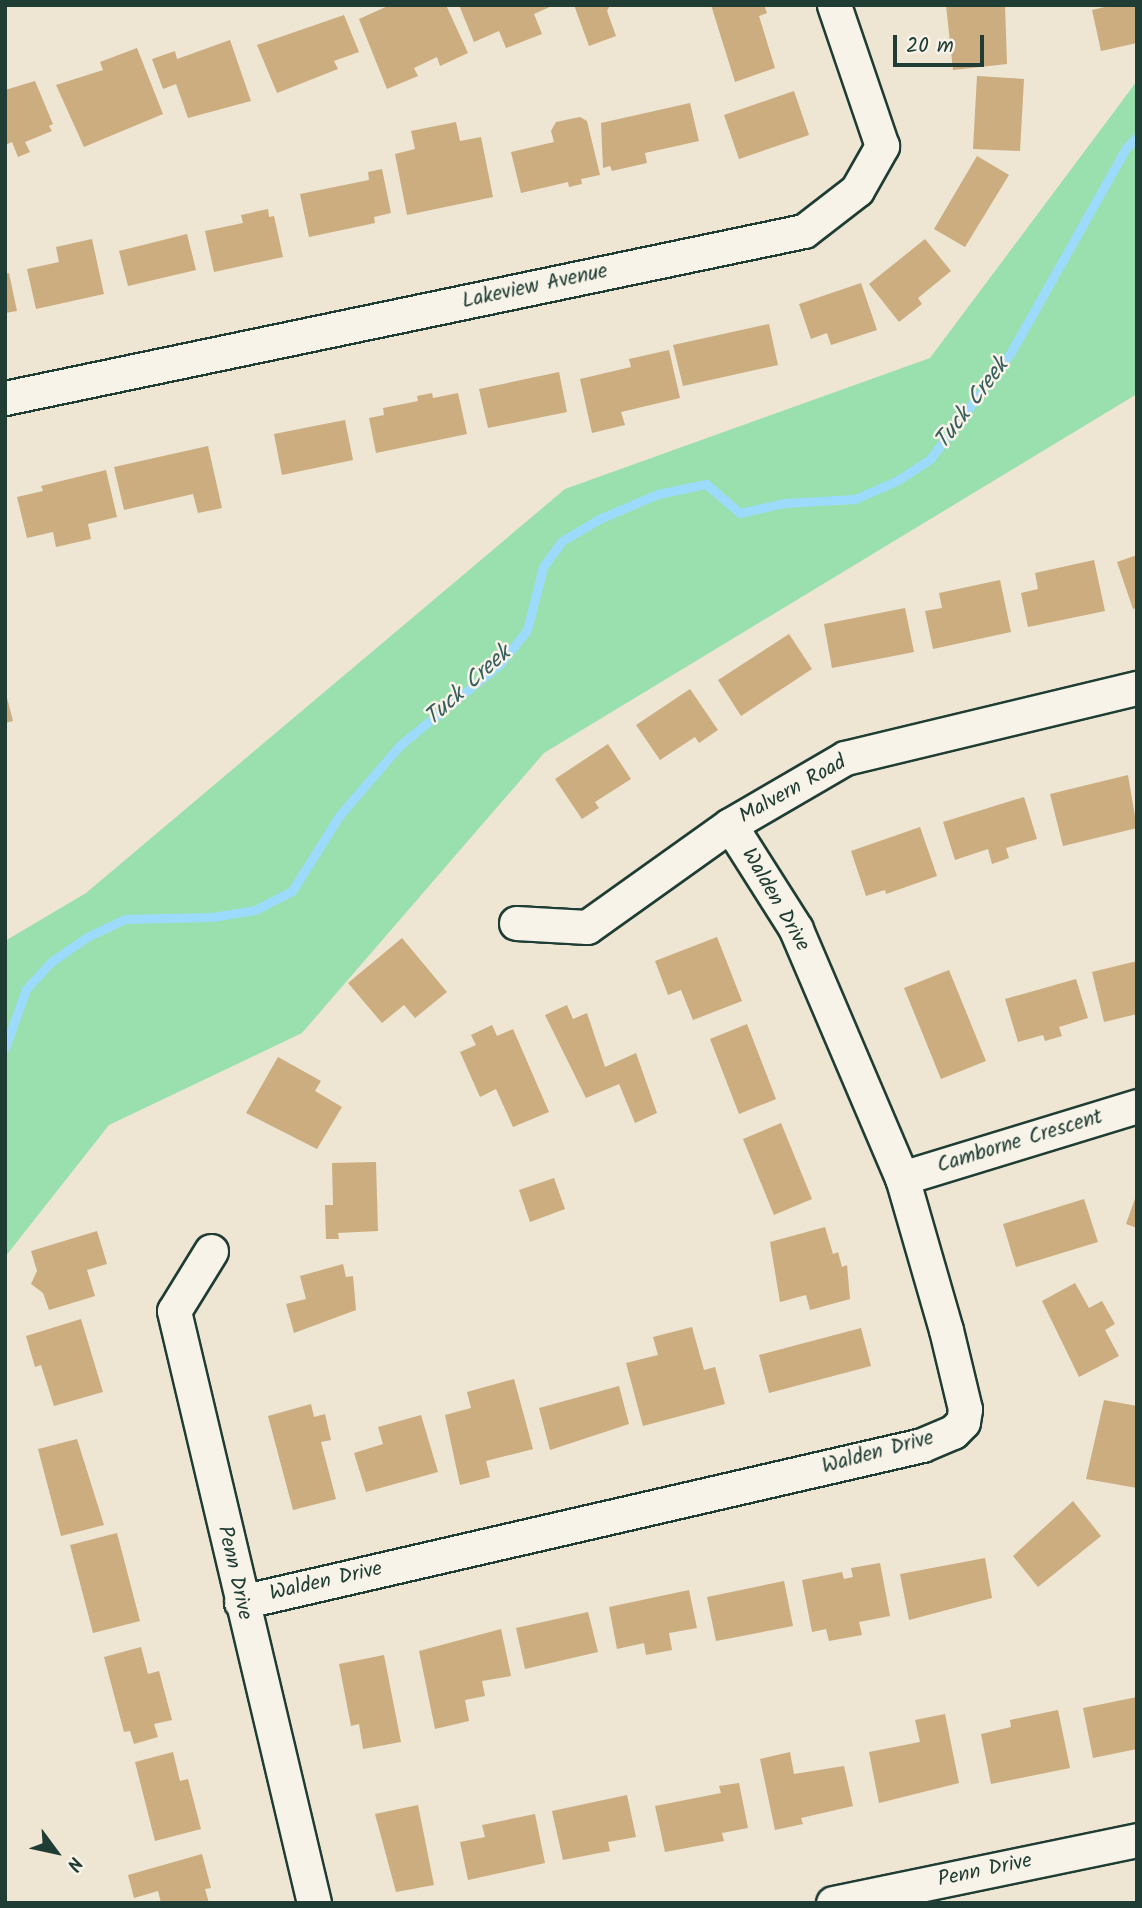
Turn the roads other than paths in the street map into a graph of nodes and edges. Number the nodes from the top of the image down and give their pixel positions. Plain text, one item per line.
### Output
1 (834, 5) edge
2 (5, 398) edge
3 (1137, 688) edge
4 (730, 825) junction
5 (516, 923) dead end
6 (1137, 1106) edge
7 (902, 1178) junction
8 (211, 1251) dead end
9 (241, 1602) junction
10 (1137, 1840) edge
11 (314, 1903) edge
12 (833, 1903) edge

1 - 2 street, Lakeview Avenue
3 - 4 street, Malvern Road
4 - 5 street, Malvern Road
4 - 7 street, Walden Drive
6 - 7 street, Camborne Crescent
7 - 9 street, Walden Drive
8 - 9 street, Penn Drive
9 - 11 street, Penn Drive
10 - 12 street, Penn Drive

